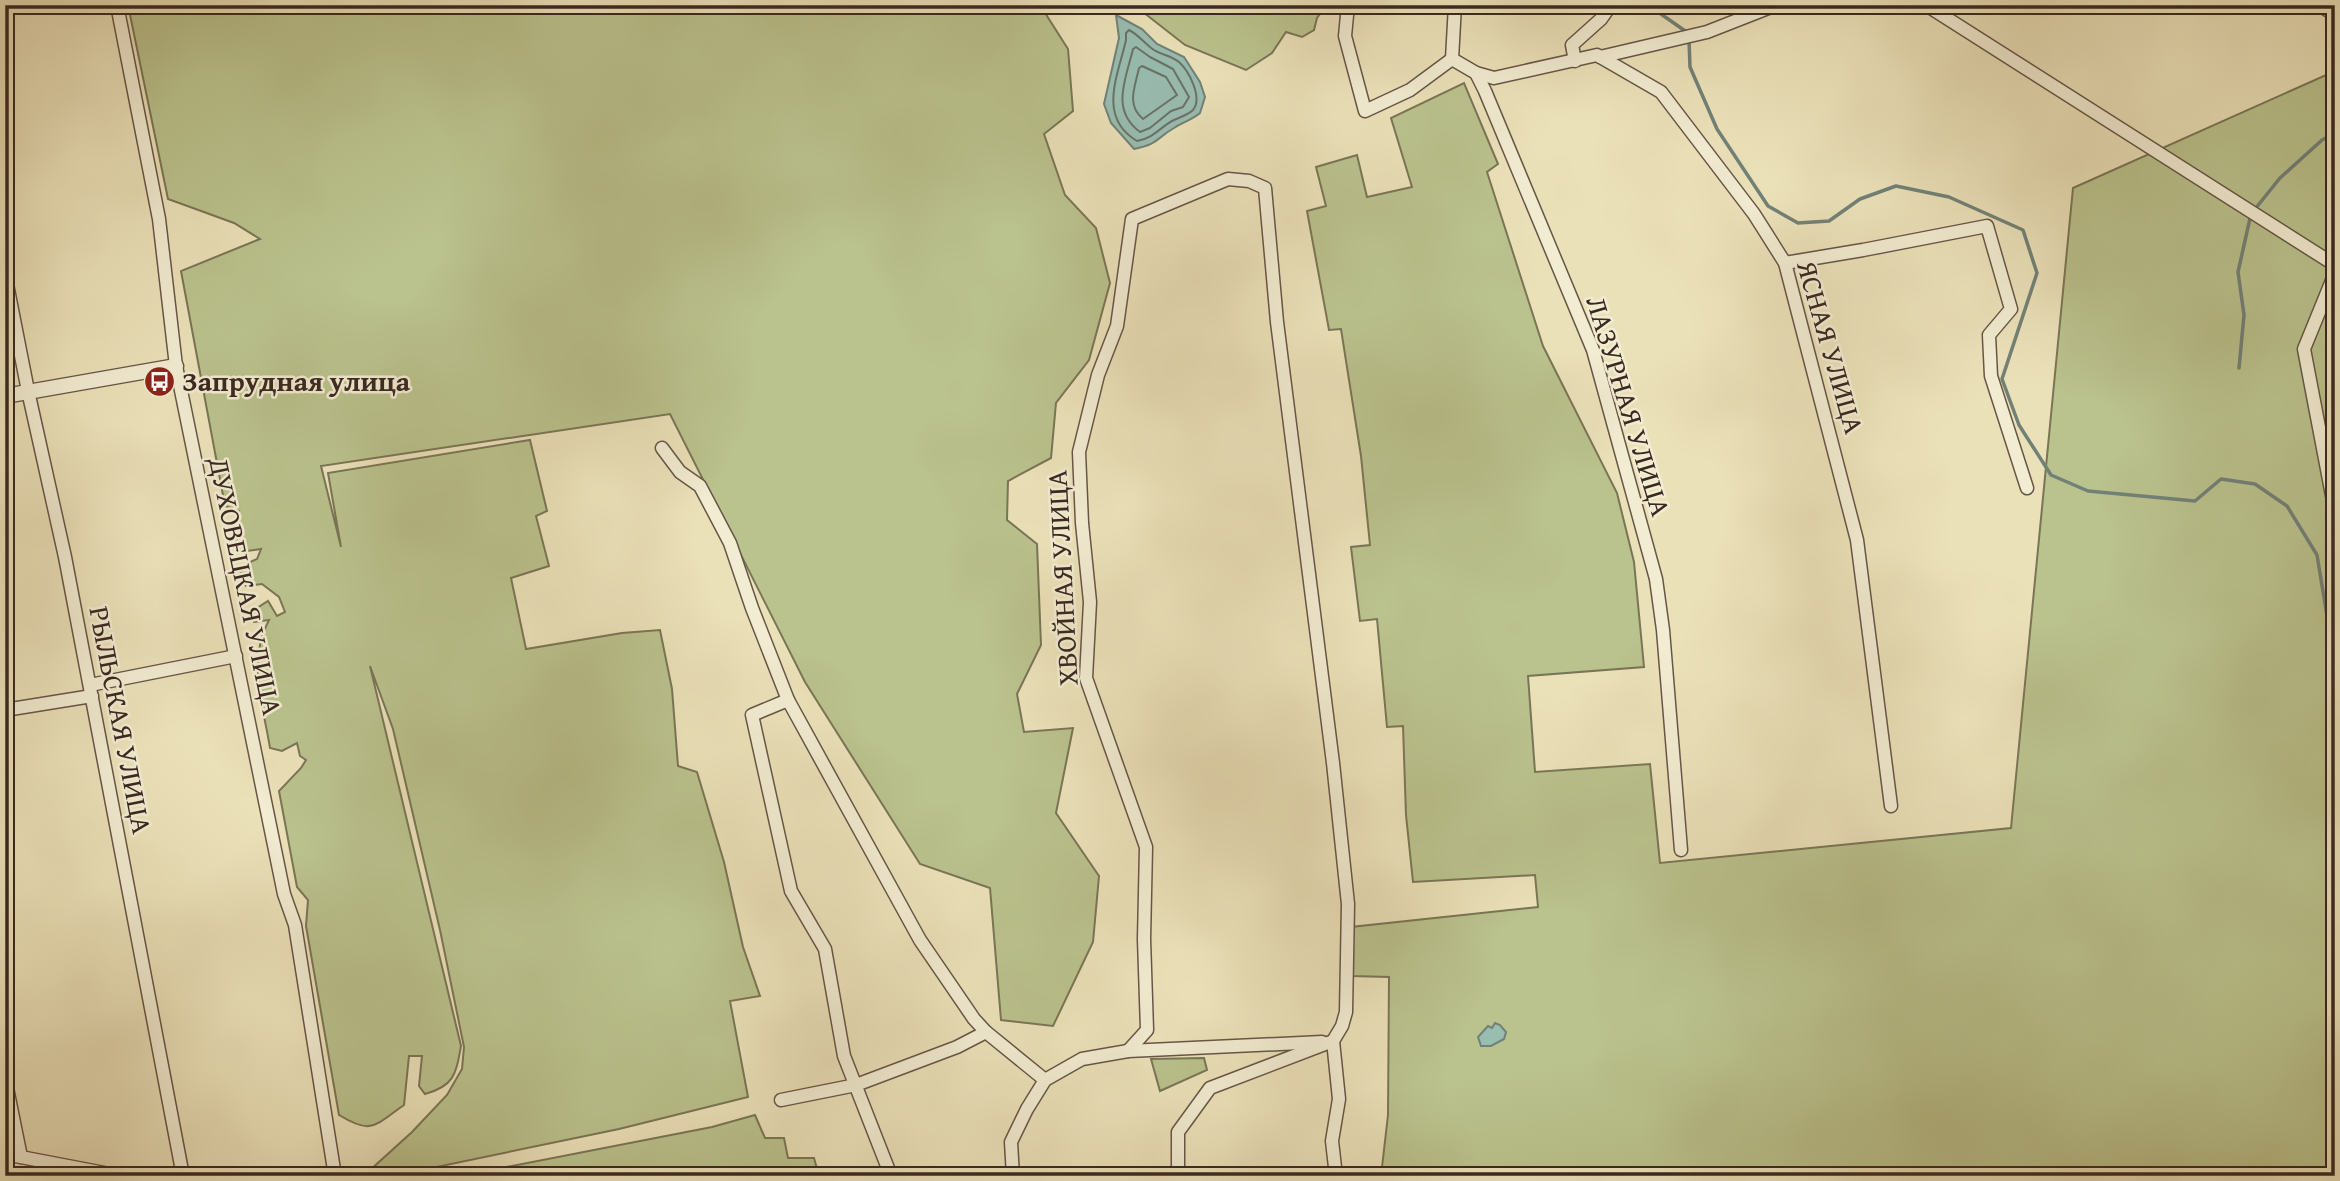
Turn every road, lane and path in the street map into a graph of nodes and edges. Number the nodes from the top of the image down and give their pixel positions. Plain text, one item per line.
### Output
1 (117, 5) edge
2 (1348, 5) edge
3 (1455, 5) edge
4 (1611, 5) edge
5 (1776, 5) edge
6 (1926, 5) edge
7 (2319, 5) edge
8 (2335, 15) edge
9 (1600, 57) junction
10 (1452, 59) junction
11 (1575, 61) junction
12 (1476, 74) junction
13 (1785, 263) junction
14 (2335, 265) edge
15 (2335, 273) edge
16 (5, 274) edge
17 (176, 366) junction
18 (28, 391) junction
19 (5, 396) edge
20 (662, 448) dead end
21 (2027, 488) dead end
22 (2335, 511) edge
23 (236, 656) junction
24 (91, 691) junction
25 (788, 700) junction
26 (5, 710) edge
27 (1891, 806) dead end
28 (1681, 850) dead end
29 (986, 1032) junction
30 (1333, 1041) junction
31 (1128, 1051) junction
32 (5, 1078) edge
33 (1045, 1080) junction
34 (856, 1085) junction
35 (781, 1100) dead end
36 (5, 1154) edge
37 (21, 1157) junction
38 (120, 1176) edge
39 (183, 1176) edge
40 (335, 1176) edge
41 (891, 1176) edge
42 (1013, 1176) edge
43 (1173, 1176) edge
44 (1336, 1176) edge

1 - 17 street, ДУХОВЕЦКАЯ УЛИЦА
2 - 10 street
3 - 10 street
4 - 11 street
5 - 9 street
6 - 14 street
7 - 8 street
9 - 11 street
9 - 13 street, ЯСНАЯ УЛИЦА
10 - 12 street
11 - 12 street
12 - 28 street, ЛАЗУРНАЯ УЛИЦА
13 - 21 street
13 - 27 street, ЯСНАЯ УЛИЦА
15 - 22 street
16 - 18 street, РЫЛЬСКАЯ УЛИЦА
17 - 18 street
17 - 23 street, ДУХОВЕЦКАЯ УЛИЦА
18 - 19 street
18 - 24 street, РЫЛЬСКАЯ УЛИЦА
20 - 25 street
23 - 24 street
23 - 40 street, ДУХОВЕЦКАЯ УЛИЦА
24 - 26 street
24 - 39 street, РЫЛЬСКАЯ УЛИЦА
25 - 29 street
25 - 34 street
29 - 33 street
29 - 34 street
30 - 31 street
30 - 31 street, ХВОЙНАЯ УЛИЦА
30 - 43 street
30 - 44 street
31 - 33 street
32 - 37 street
33 - 42 street
34 - 35 street
34 - 41 street
36 - 37 street
37 - 38 street

